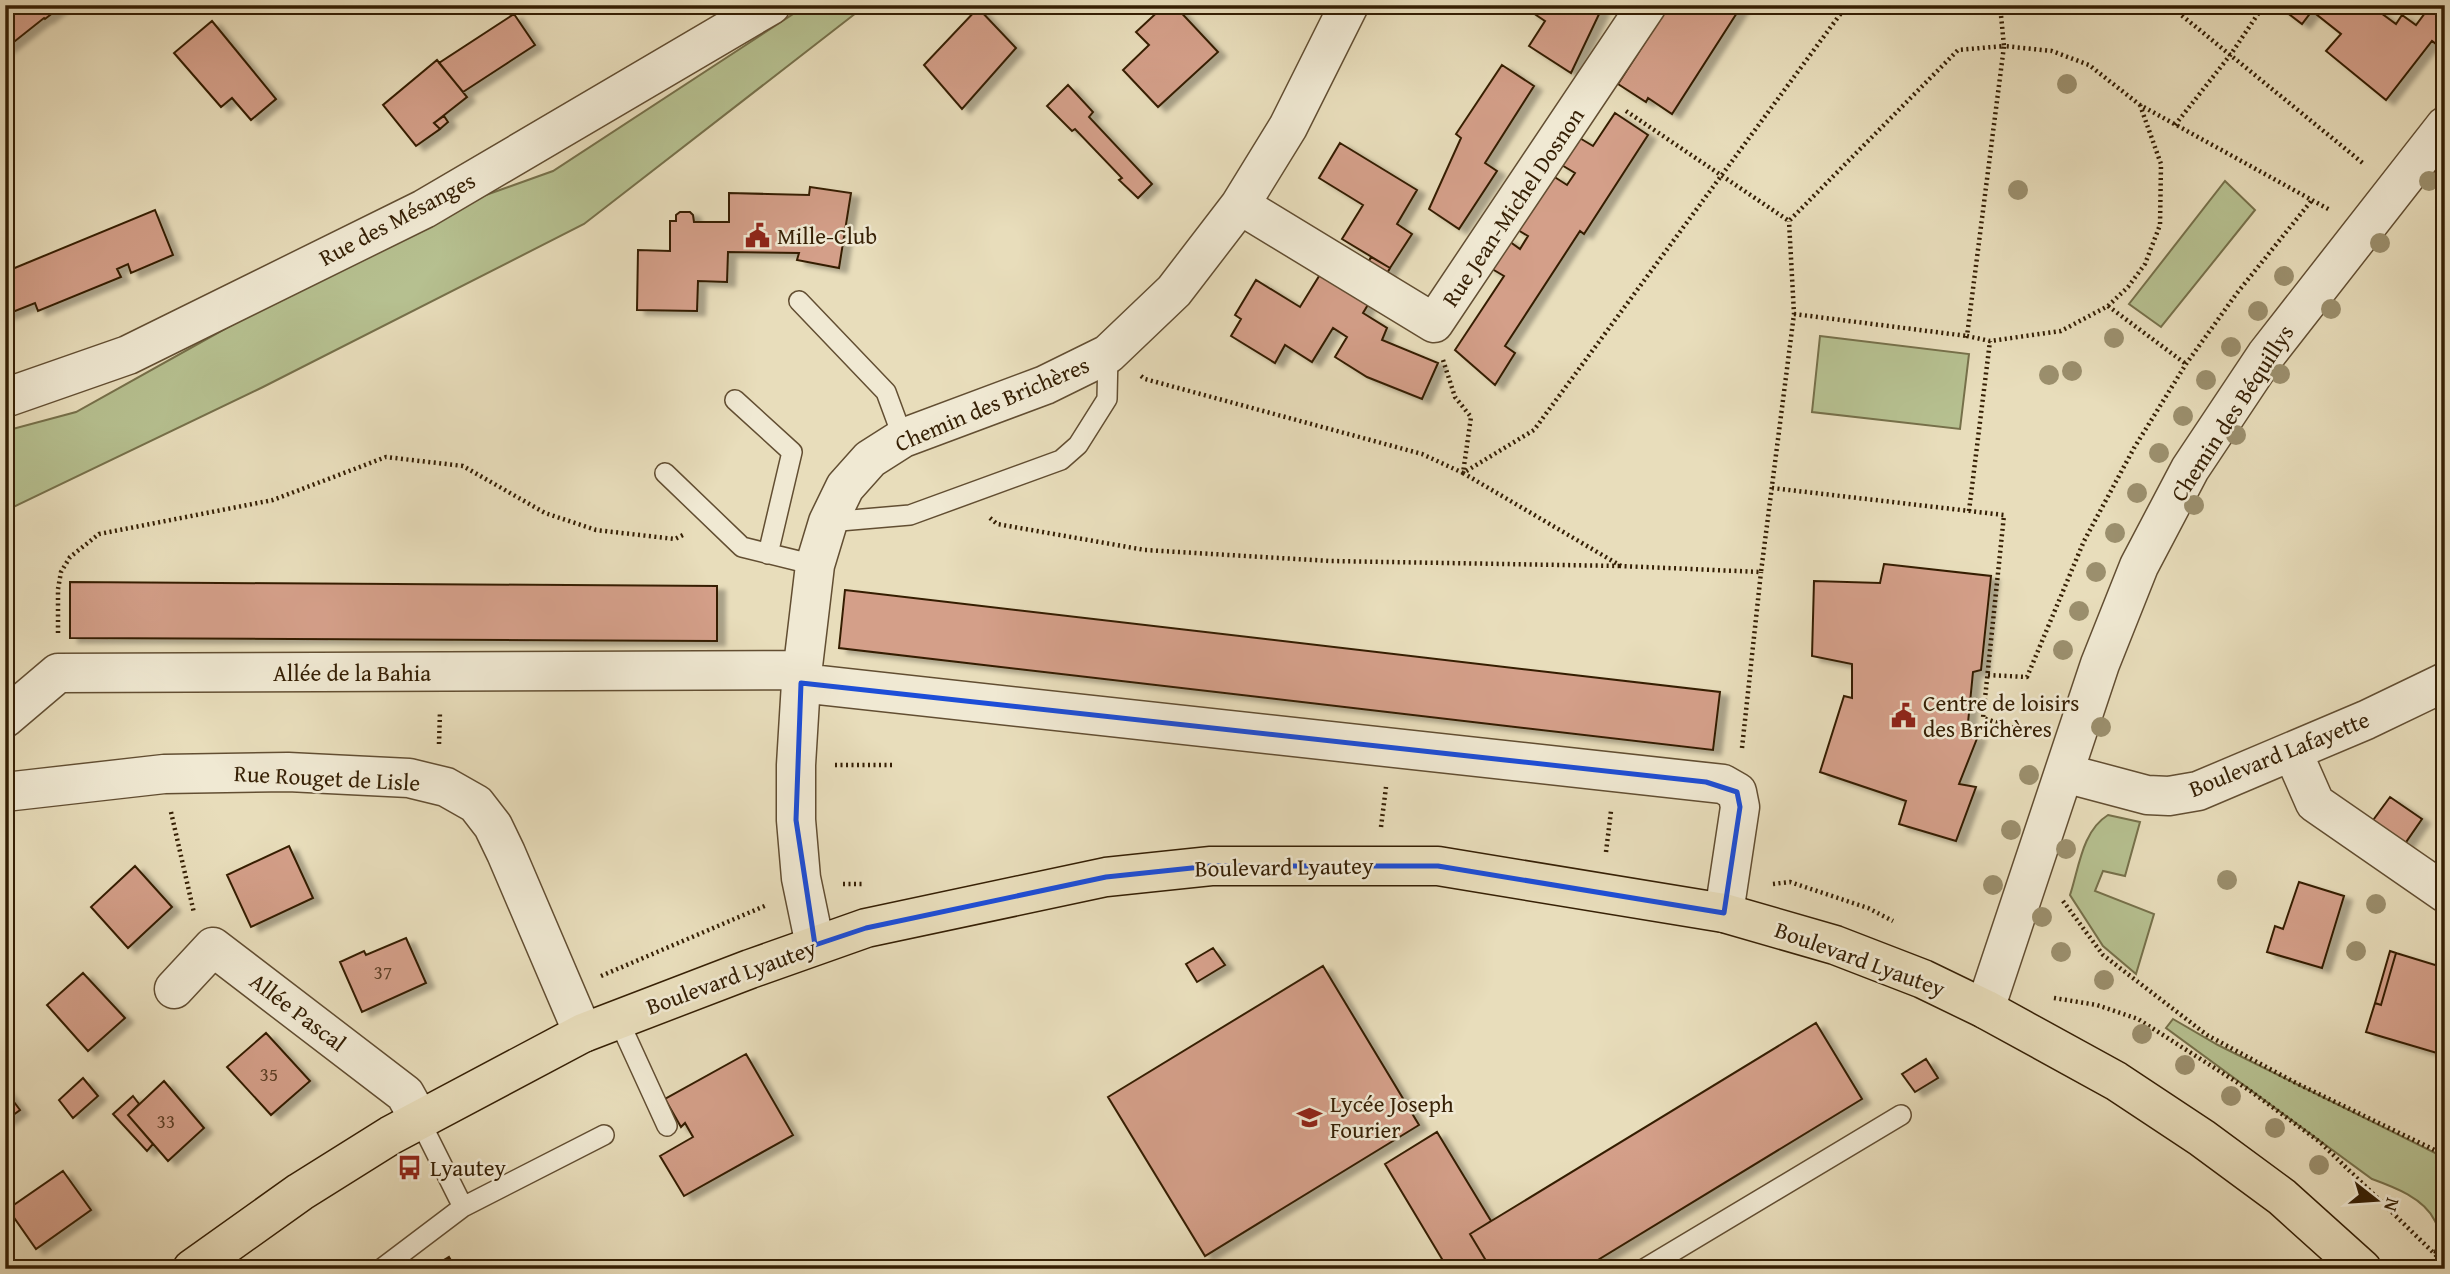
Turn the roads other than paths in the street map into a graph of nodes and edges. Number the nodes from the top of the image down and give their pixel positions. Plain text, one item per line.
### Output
1 (771, 5) edge
2 (1349, 5) edge
3 (1647, 5) edge
4 (2445, 126) edge
5 (1240, 205) junction
6 (799, 302) dead end
7 (1108, 354) junction
8 (5, 398) edge
9 (735, 400) dead end
10 (903, 438) junction
11 (664, 473) dead end
12 (828, 522) junction
13 (768, 554) junction
14 (815, 565) junction
15 (802, 677) junction
16 (2445, 682) edge
17 (5, 719) edge
18 (2293, 753) junction
19 (2064, 773) junction
20 (5, 792) edge
21 (2445, 893) edge
22 (1724, 913) junction
23 (816, 945) junction
24 (174, 989) dead end
25 (1991, 994) junction
26 (618, 1019) junction
27 (583, 1033) junction
28 (1901, 1115) dead end
29 (419, 1119) junction
30 (667, 1126) dead end
31 (604, 1135) dead end
32 (463, 1207) junction
33 (192, 1269) edge
34 (380, 1269) edge
35 (1644, 1269) edge
36 (2362, 1269) edge

1 - 8 street, Rue des Mésanges
2 - 5 street, Chemin des Brichères
3 - 5 street, Rue Jean-Michel Dosnon
4 - 19 street, Chemin des Béquillys
5 - 7 street, Chemin des Brichères
6 - 10 lane
7 - 10 street, Chemin des Brichères
7 - 12 lane
9 - 13 lane
10 - 12 street, Chemin des Brichères
11 - 13 lane
12 - 14 street, Chemin des Brichères
13 - 14 lane
14 - 15 street, Chemin des Brichères
15 - 17 street, Allée de la Bahia
15 - 22 street, Allée de la Bahia
15 - 23 street, Chemin des Brichères
16 - 18 street, Boulevard Lafayette
18 - 19 street, Boulevard Lafayette
18 - 21 street
19 - 25 street
20 - 27 street, Rue Rouget de Lisle
22 - 23 main road, Boulevard Lyautey
22 - 25 main road, Boulevard Lyautey
23 - 26 main road, Boulevard Lyautey
24 - 29 street, Allée Pascal
25 - 36 main road, Boulevard Lyautey
26 - 27 main road, Boulevard Lyautey
26 - 30 lane
27 - 29 main road, Boulevard Lyautey
28 - 35 lane
29 - 32 lane
29 - 33 main road, Boulevard Lyautey
31 - 32 lane
32 - 34 lane

